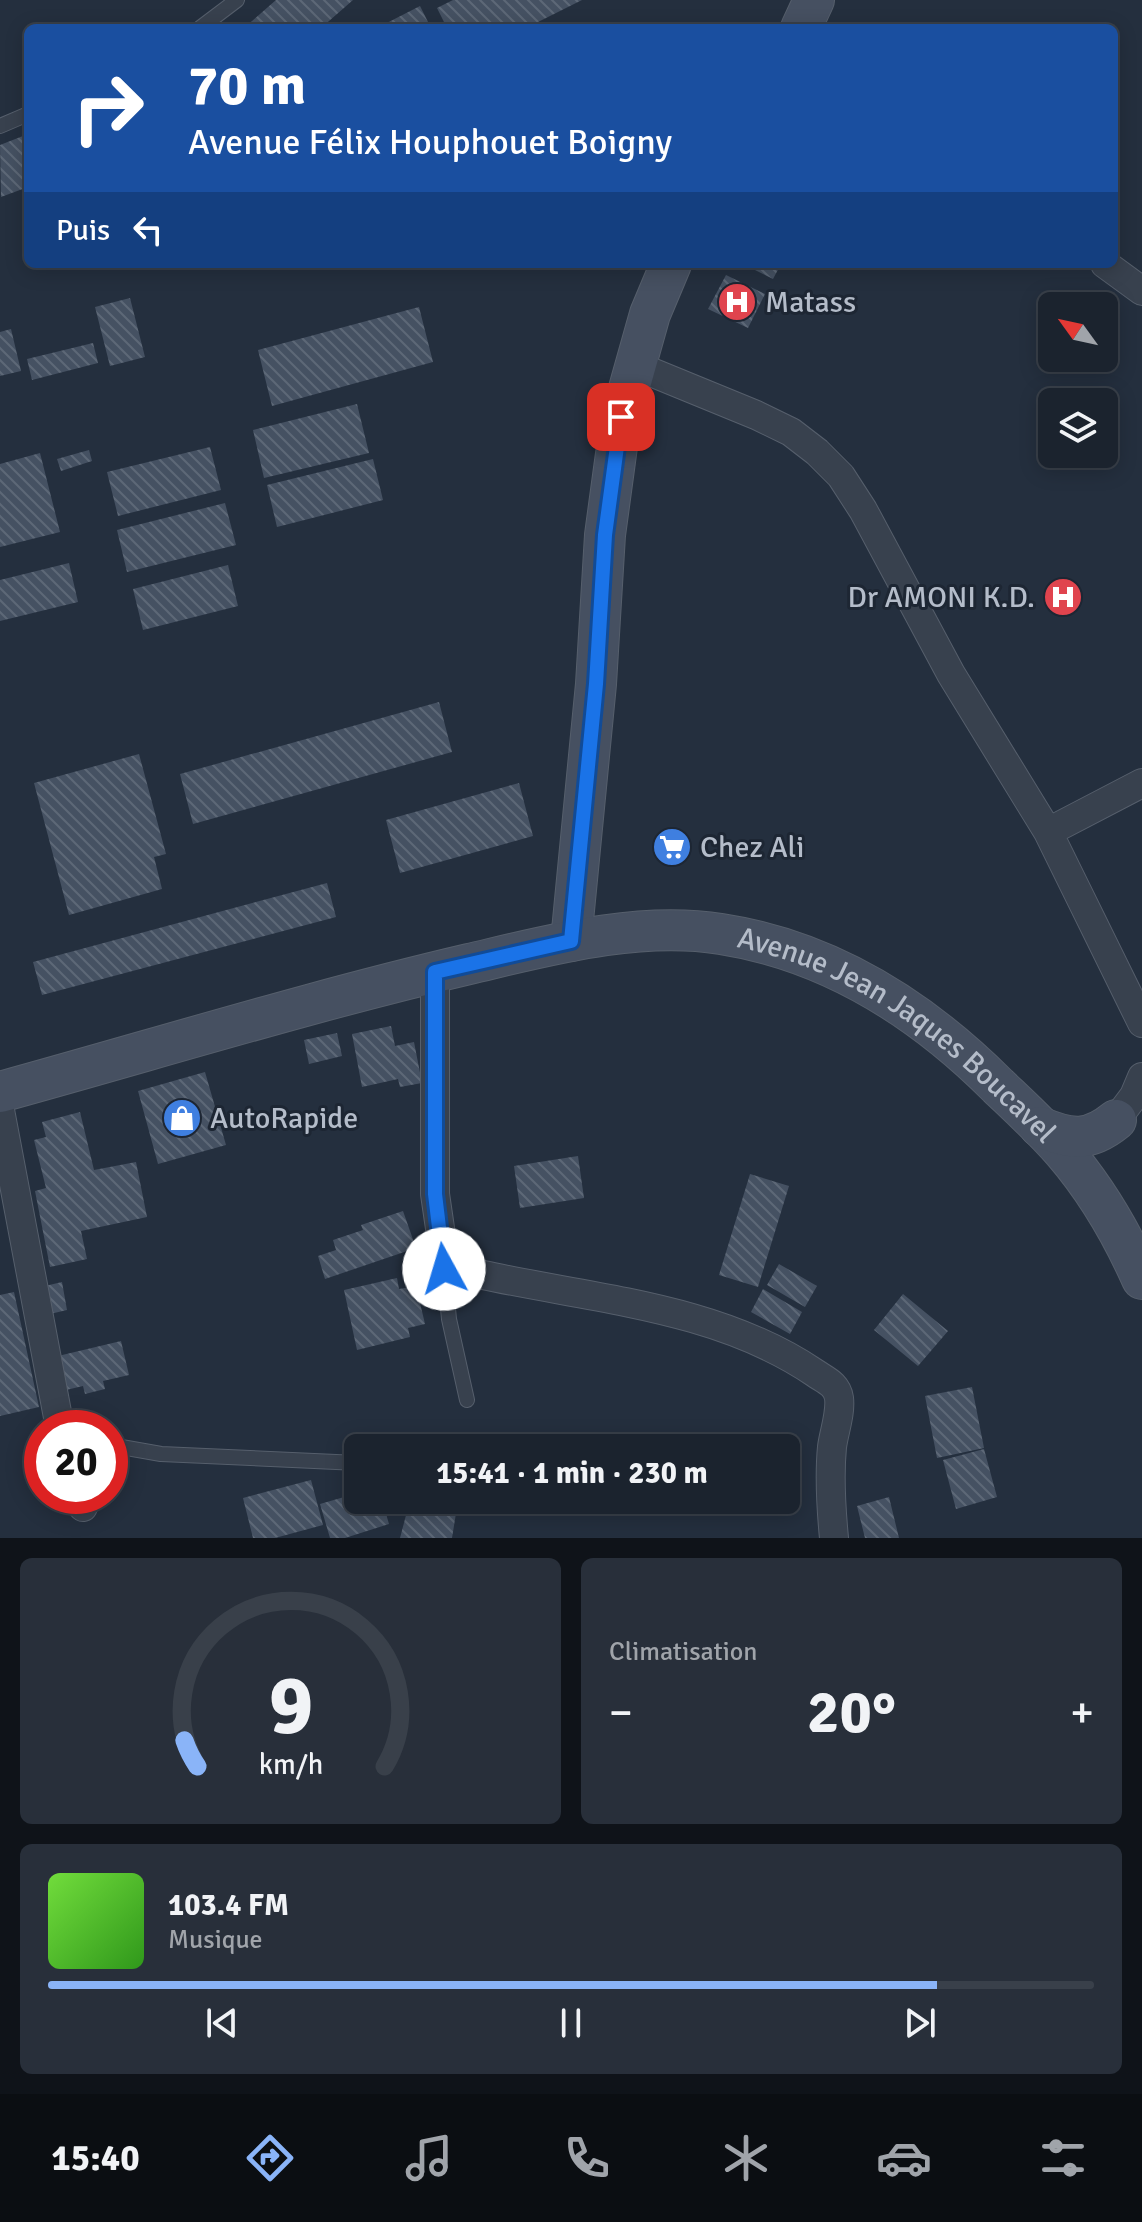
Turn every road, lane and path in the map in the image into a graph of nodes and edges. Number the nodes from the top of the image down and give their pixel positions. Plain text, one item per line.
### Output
1 (237, 0) edge
2 (814, 0) edge
3 (205, 24) edge
4 (803, 24) edge
5 (24, 116) edge
6 (0, 126) edge
7 (669, 268) edge
8 (1110, 268) edge
9 (1142, 291) edge
10 (634, 365) junction
11 (1142, 783) edge
12 (1048, 832) junction
13 (571, 941) junction
14 (435, 972) junction
15 (1142, 1023) edge
16 (1142, 1077) edge
17 (0, 1092) edge
18 (0, 1110) edge
19 (1116, 1120) junction
20 (1040, 1127) junction
21 (1094, 1192) junction
22 (442, 1242) junction
23 (1142, 1279) edge
24 (467, 1400) dead end
25 (56, 1410) edge
26 (128, 1448) edge
27 (344, 1462) edge
28 (834, 1538) edge

1 - 3 lane
2 - 4 main road
5 - 6 lane
7 - 10 main road
8 - 9 street
10 - 12 street
10 - 13 main road
11 - 12 street
12 - 15 street
13 - 14 main road, Avenue Jean Jaques Boucavel
13 - 20 main road, Avenue Jean Jaques Boucavel
14 - 17 main road, Avenue Jean Jaques Boucavel
14 - 22 street
16 - 19 street
18 - 25 street
19 - 20 main road
19 - 21 main road
20 - 21 main road, Avenue Jean Jaques Boucavel
21 - 23 main road, Avenue Jean Jaques Boucavel
22 - 24 lane
22 - 28 street
26 - 27 lane

